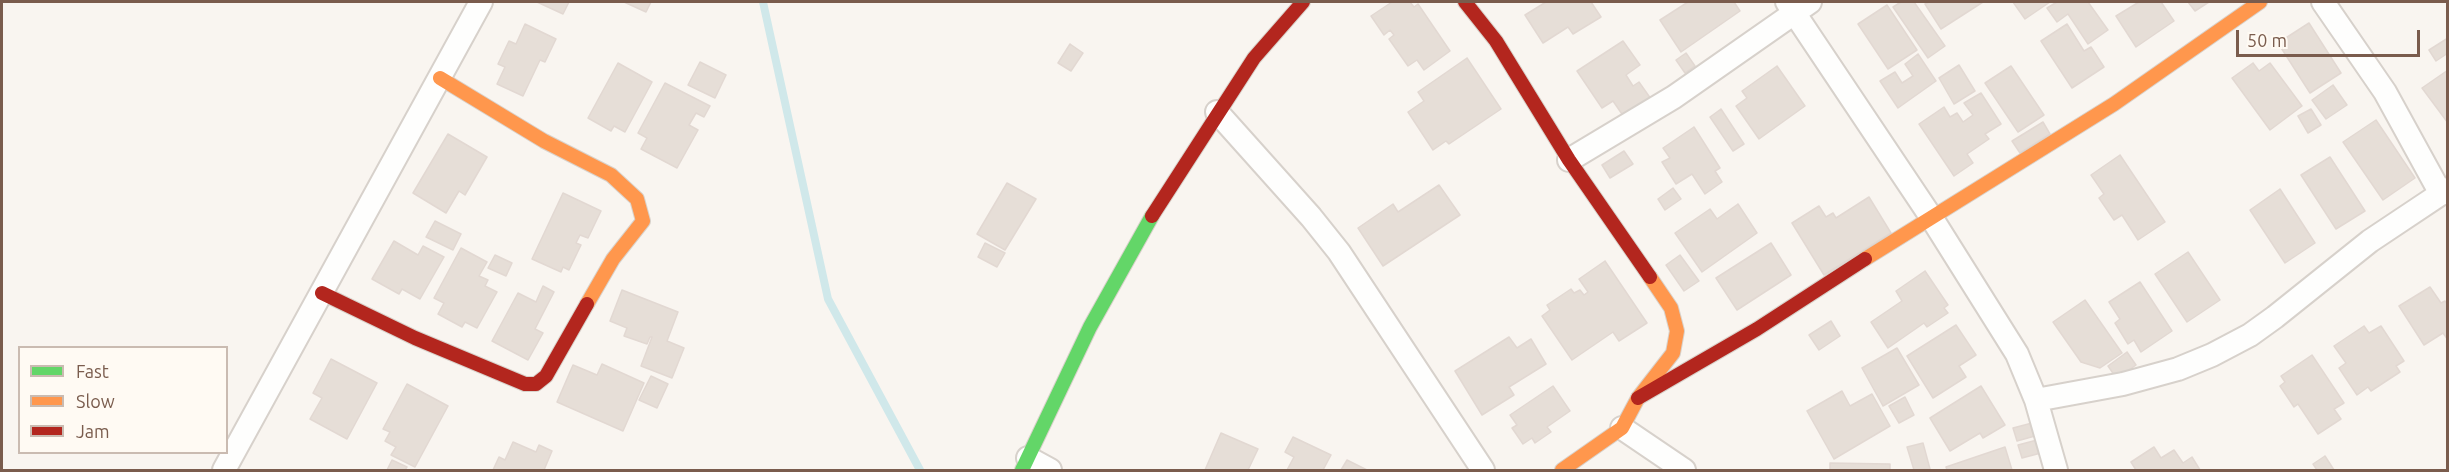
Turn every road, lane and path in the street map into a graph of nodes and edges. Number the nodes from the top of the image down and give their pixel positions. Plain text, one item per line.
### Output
1 (481, 2) edge
2 (1303, 2) edge
3 (1466, 2) edge
4 (2260, 2) edge
5 (2323, 2) edge
6 (1797, 5) edge
7 (440, 78) junction
8 (1217, 112) junction
9 (1569, 160) junction
10 (2444, 191) edge
11 (1931, 217) junction
12 (322, 293) junction
13 (1638, 398) junction
14 (2036, 400) junction
15 (1622, 428) junction
16 (1025, 464) edge
17 (224, 471) edge
18 (1050, 471) edge
19 (1482, 471) edge
20 (1562, 471) edge
21 (1684, 471) edge
22 (2056, 471) edge

1 - 7 street
2 - 8 street
3 - 9 street
4 - 11 street
5 - 10 street
6 - 9 street
6 - 11 street
7 - 12 street
7 - 12 street
8 - 16 street
8 - 19 street
9 - 13 street
10 - 14 street
11 - 13 street
11 - 14 street
12 - 17 street
13 - 15 street
14 - 22 street
15 - 20 street
15 - 21 street
16 - 18 street

